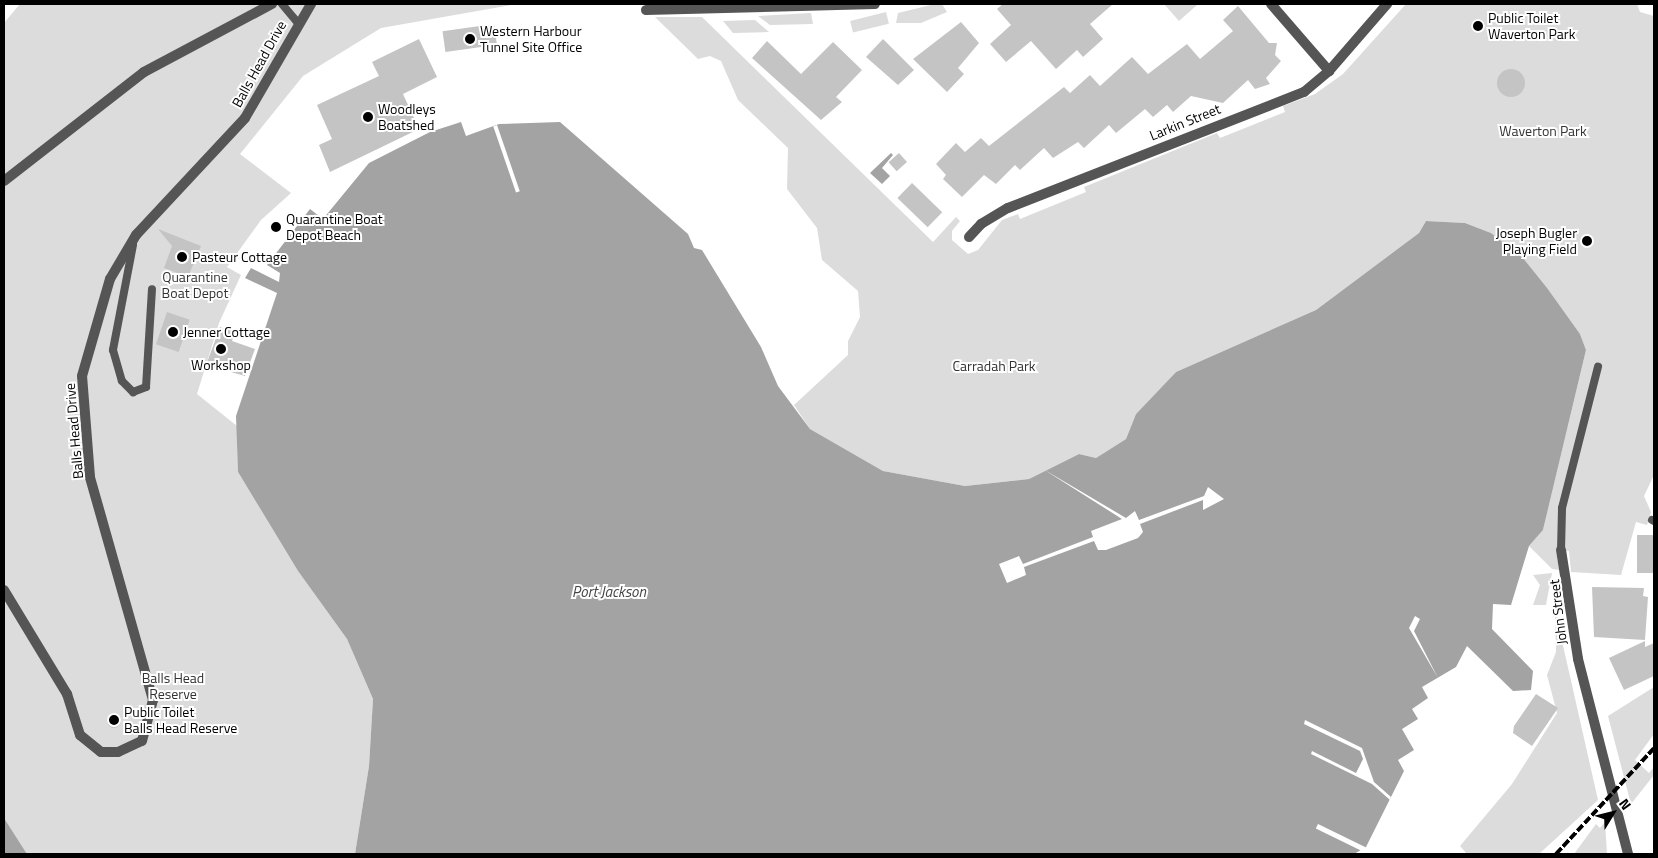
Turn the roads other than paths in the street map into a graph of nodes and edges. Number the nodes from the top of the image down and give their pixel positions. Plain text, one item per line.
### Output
1 (272, 4) edge
2 (282, 4) edge
3 (311, 4) edge
4 (875, 4) edge
5 (1271, 4) edge
6 (1388, 4) edge
7 (796, 5) edge
8 (646, 10) dead end
9 (298, 23) junction
10 (1329, 71) junction
11 (4, 181) edge
12 (136, 235) junction
13 (969, 236) dead end
14 (152, 289) dead end
15 (1598, 367) dead end
16 (1561, 550) joint
17 (4, 590) edge
18 (1628, 854) edge

1 - 11 street, Balls Head Drive
2 - 9 lane
3 - 9 street, Balls Head Drive
4 - 7 street
5 - 10 street
6 - 10 street, Larkin Street
7 - 8 street
9 - 12 street, Balls Head Drive
10 - 13 street, Larkin Street
12 - 14 lane
12 - 17 street, Balls Head Drive
15 - 16 lane, John Street
16 - 18 street, John Street

